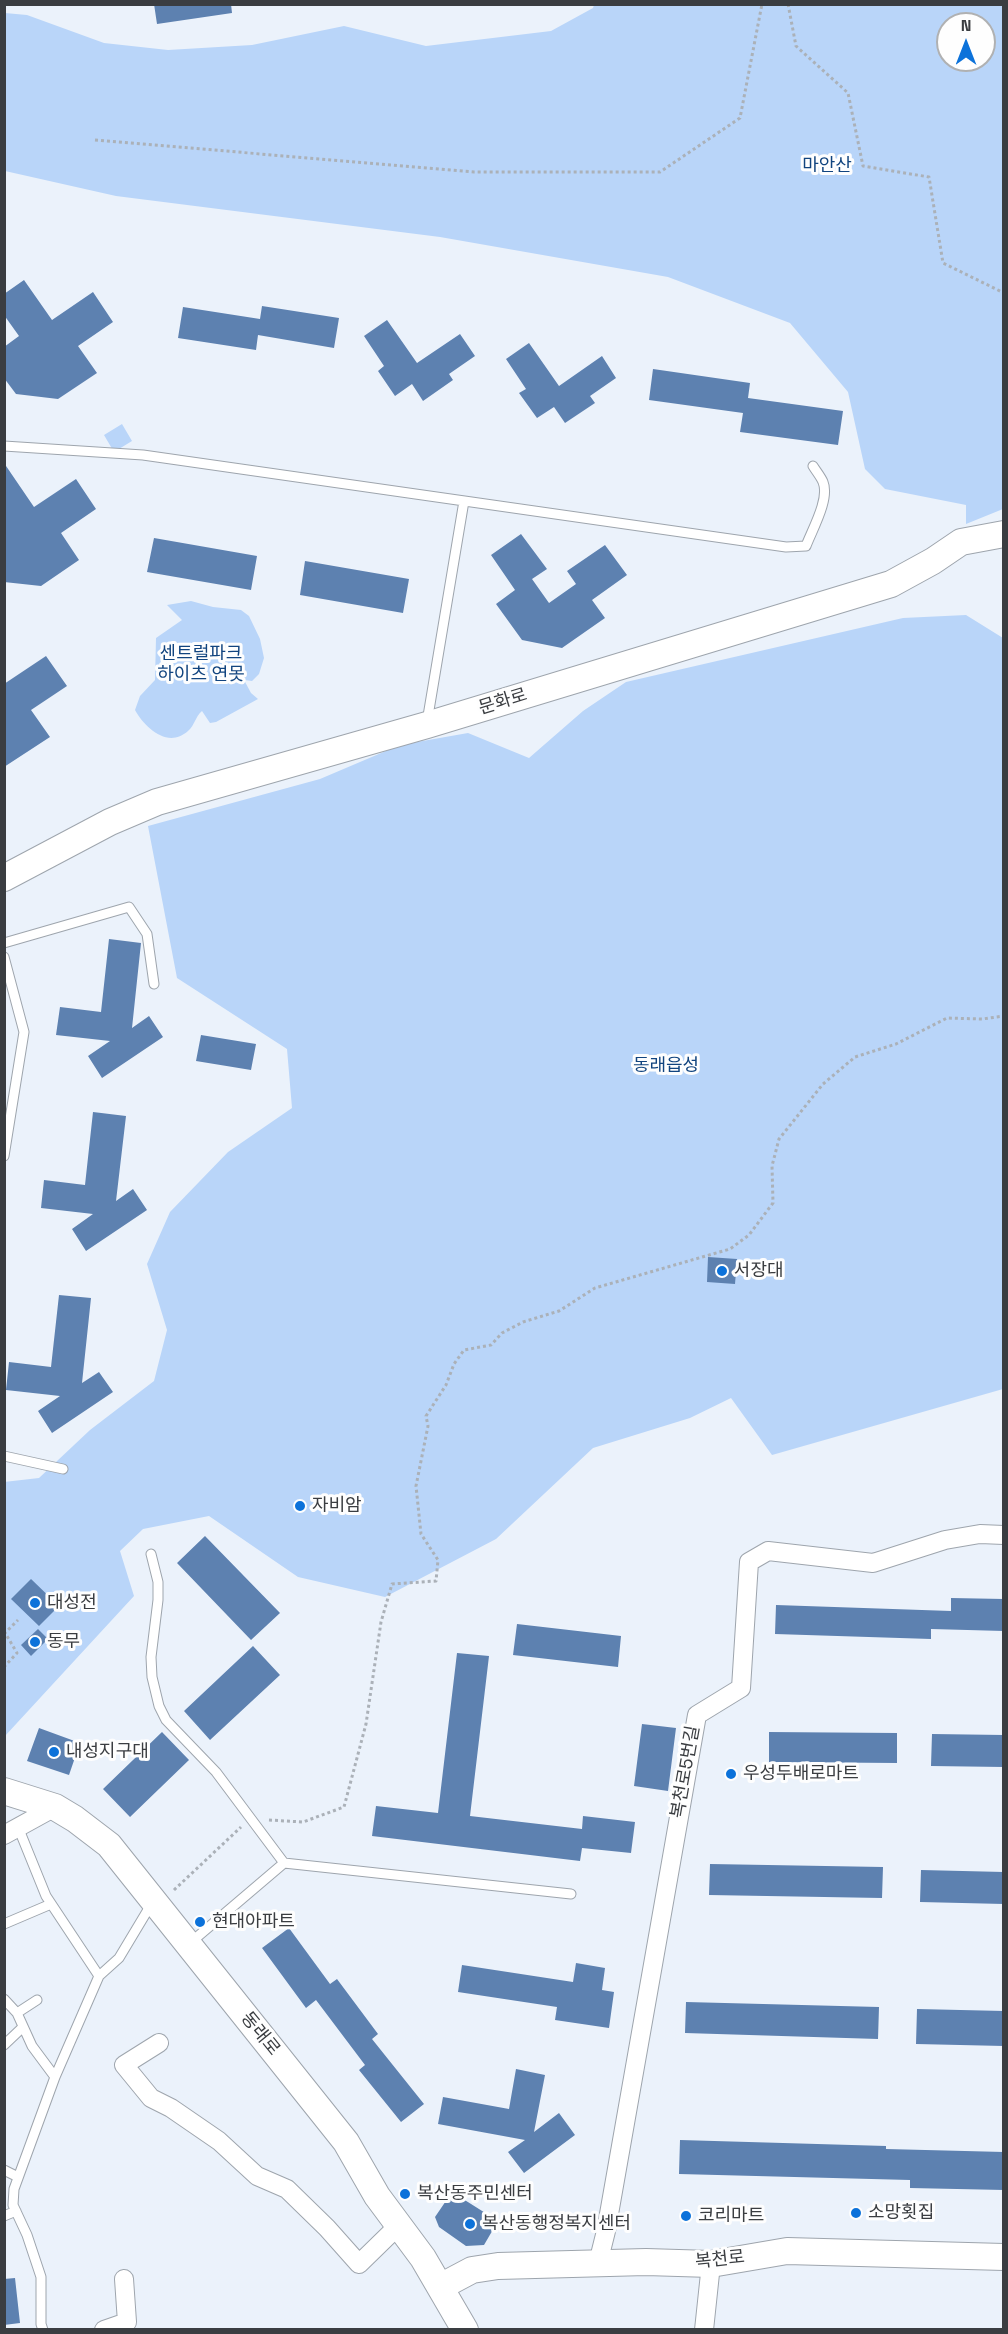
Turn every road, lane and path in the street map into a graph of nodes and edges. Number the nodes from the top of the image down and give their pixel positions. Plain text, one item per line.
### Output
1 (762, 4) edge
2 (788, 4) edge
3 (95, 140) dead end
4 (1004, 293) edge
5 (4, 446) edge
6 (813, 466) dead end
7 (464, 501) junction
8 (1004, 534) edge
9 (427, 724) junction
10 (4, 878) edge
11 (4, 943) edge
12 (4, 957) edge
13 (154, 984) dead end
14 (1004, 1016) edge
15 (4, 1083) edge
16 (16, 1084) junction
17 (4, 1156) edge
18 (4, 1455) edge
19 (63, 1469) dead end
20 (1004, 1535) edge
21 (151, 1554) dead end
22 (18, 1620) dead end
23 (5, 1633) edge
24 (4, 1641) edge
25 (4, 1667) edge
26 (4, 1791) edge
27 (55, 1807) junction
28 (251, 1819) junction
29 (11, 1831) edge
30 (284, 1863) junction
31 (571, 1894) dead end
32 (153, 1901) junction
33 (51, 1904) junction
34 (4, 1924) edge
35 (188, 1945) junction
36 (99, 1976) junction
37 (4, 1998) edge
38 (37, 2000) dead end
39 (17, 2013) junction
40 (23, 2027) junction
41 (159, 2043) dead end
42 (4, 2045) edge
43 (55, 2077) junction
44 (4, 2170) edge
45 (18, 2177) junction
46 (16, 2211) junction
47 (4, 2216) edge
48 (399, 2225) junction
49 (1004, 2258) edge
50 (598, 2263) junction
51 (711, 2264) junction
52 (124, 2279) dead end
53 (441, 2287) junction
54 (457, 2326) edge
55 (43, 2330) edge
56 (105, 2330) edge
57 (704, 2330) edge

1 - 3 path
2 - 4 path
5 - 7 lane
6 - 7 lane
7 - 9 lane
8 - 9 street, 문화로
9 - 10 street, 문화로
11 - 13 lane
12 - 16 lane
14 - 28 path
15 - 16 lane
16 - 17 lane
18 - 19 lane
20 - 50 street, 복천로5번길
21 - 28 lane
22 - 23 path
23 - 24 path
23 - 25 path
26 - 27 street, 동래로
27 - 29 street
27 - 32 street, 동래로
28 - 30 lane
28 - 32 path
29 - 33 lane
30 - 31 lane
30 - 35 lane
32 - 35 street, 동래로
32 - 36 lane
33 - 34 lane
33 - 36 lane
35 - 48 street, 동래로
36 - 43 lane
37 - 39 lane
38 - 39 lane
39 - 40 lane
40 - 42 lane
40 - 43 lane
41 - 48 street
43 - 45 lane
44 - 45 lane
45 - 46 lane
46 - 47 lane
46 - 55 lane
48 - 53 street, 동래로
49 - 51 street, 복천로
50 - 51 street, 복천로
50 - 53 street, 복천로
51 - 57 street
52 - 56 street
53 - 54 street, 동래로

